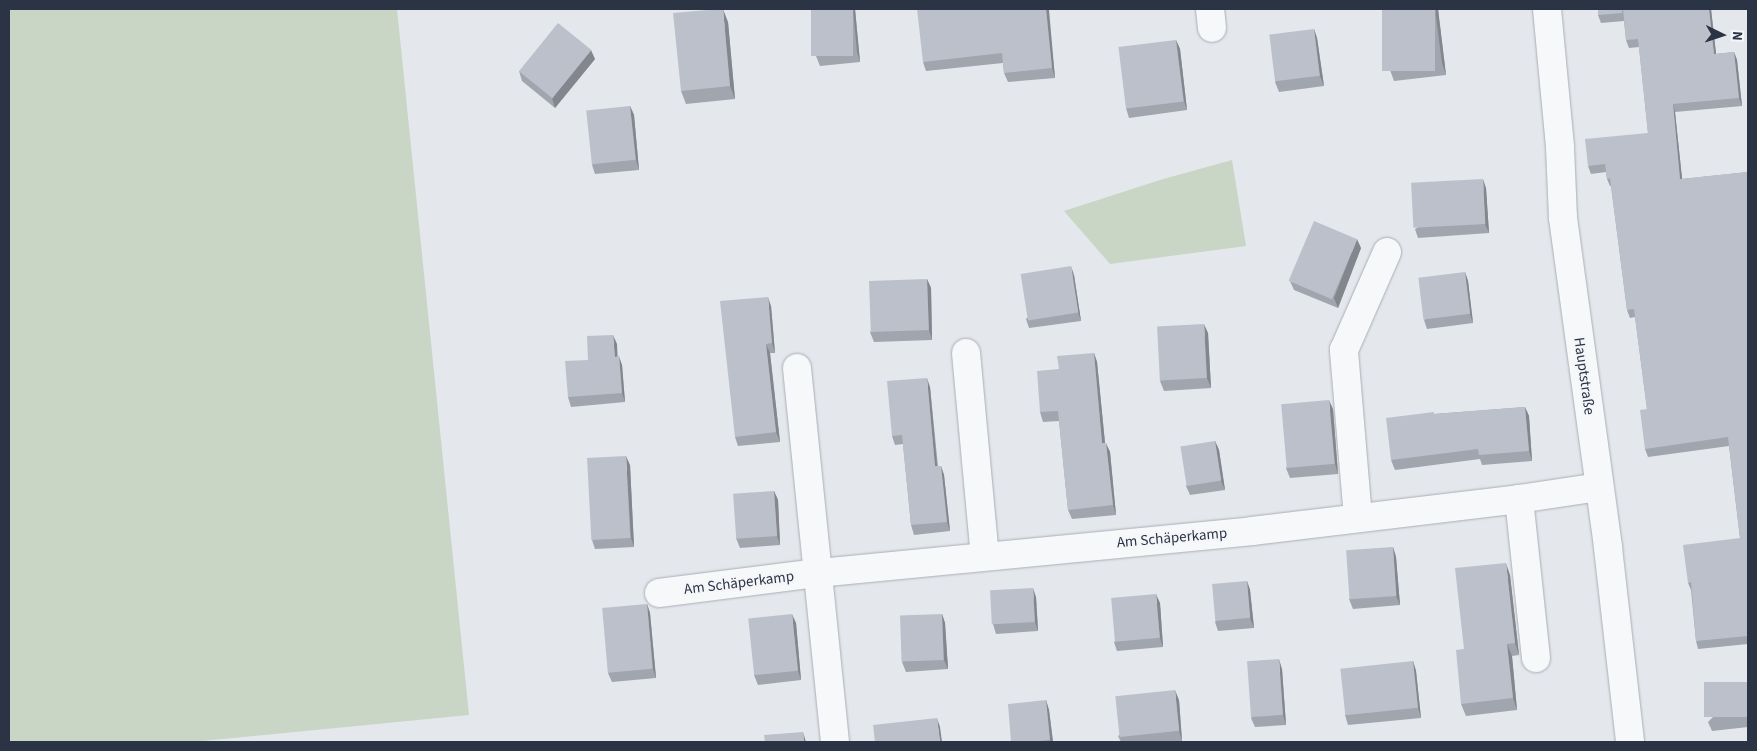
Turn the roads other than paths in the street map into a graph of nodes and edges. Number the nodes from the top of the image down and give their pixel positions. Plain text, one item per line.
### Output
1 (1547, 9) edge
2 (1387, 252) dead end
3 (966, 353) dead end
4 (796, 368) dead end
5 (1599, 487) junction
6 (1519, 499) junction
7 (1358, 518) junction
8 (985, 556) junction
9 (818, 573) junction
10 (659, 593) dead end
11 (1536, 658) dead end
12 (835, 742) edge
13 (1630, 742) edge

1 - 5 street, Hauptstraße
2 - 7 street
3 - 8 street
4 - 9 street
5 - 6 street, Am Schäperkamp
5 - 13 street, Hauptstraße
6 - 7 street, Am Schäperkamp
6 - 11 street
7 - 8 street, Am Schäperkamp
8 - 9 street, Am Schäperkamp
9 - 10 street, Am Schäperkamp
9 - 12 street

